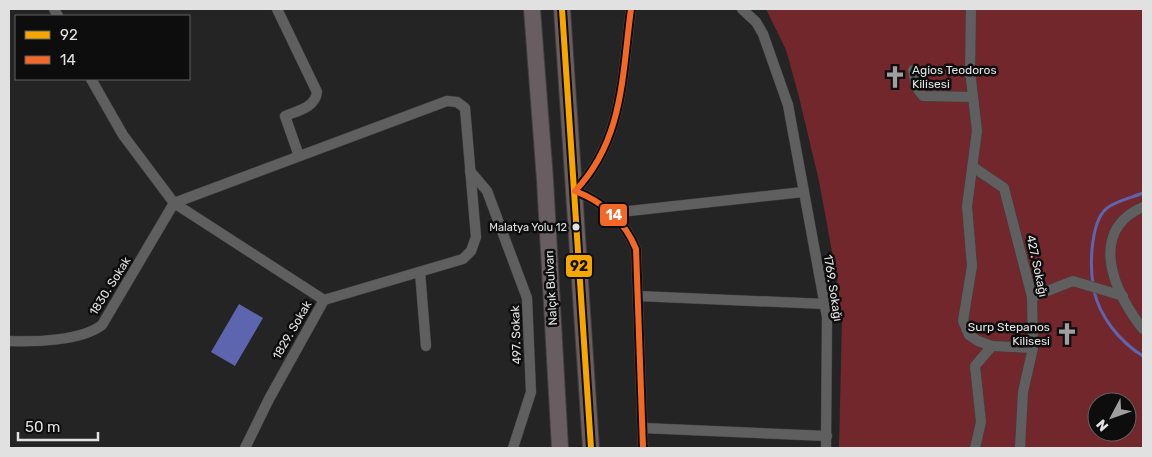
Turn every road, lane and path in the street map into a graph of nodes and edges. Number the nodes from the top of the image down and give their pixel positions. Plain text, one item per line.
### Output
1 (277, 9) edge
2 (532, 9) edge
3 (562, 9) edge
4 (631, 9) edge
5 (742, 9) edge
6 (971, 9) edge
7 (913, 70) dead end
8 (92, 80) edge
9 (973, 97) junction
10 (299, 156) junction
11 (973, 167) junction
12 (470, 171) junction
13 (574, 191) junction
14 (803, 192) junction
15 (174, 203) junction
16 (1143, 207) edge
17 (611, 213) junction
18 (420, 272) junction
19 (638, 296) junction
20 (1123, 296) junction
21 (1032, 297) junction
22 (324, 300) junction
23 (825, 304) junction
24 (1143, 329) edge
25 (9, 341) edge
26 (426, 346) dead end
27 (992, 346) junction
28 (1033, 348) junction
29 (642, 428) junction
30 (827, 436) junction
31 (245, 448) edge
32 (513, 448) edge
33 (560, 448) edge
34 (591, 448) edge
35 (643, 448) edge
36 (826, 448) edge
37 (975, 448) edge
38 (1020, 448) edge

1 - 10 street
2 - 33 highway, Nalçık Bulvarı
3 - 13 highway
4 - 13 street
5 - 14 street, 1769. Sokağı
6 - 9 street
7 - 9 street
8 - 15 street
9 - 11 street
10 - 12 street
10 - 15 street
11 - 21 street, 427. Sokağı
11 - 27 street
12 - 18 street, 1829. Sokak
12 - 32 street, 497. Sokak
13 - 17 street
13 - 34 highway
14 - 17 street
14 - 23 street, 1769. Sokağı
15 - 22 street
15 - 25 street, 1830. Sokak
16 - 20 street
17 - 19 street
18 - 22 street, 1829. Sokak
18 - 26 street
19 - 23 street
19 - 29 street
20 - 21 street
20 - 24 street
21 - 28 street, 427. Sokağı
22 - 31 street, 1829. Sokak
23 - 30 street, 1769. Sokağı
27 - 28 street
27 - 37 street
28 - 38 street, 427. Sokağı
29 - 30 street
29 - 35 street
30 - 36 street, 1769. Sokağı

